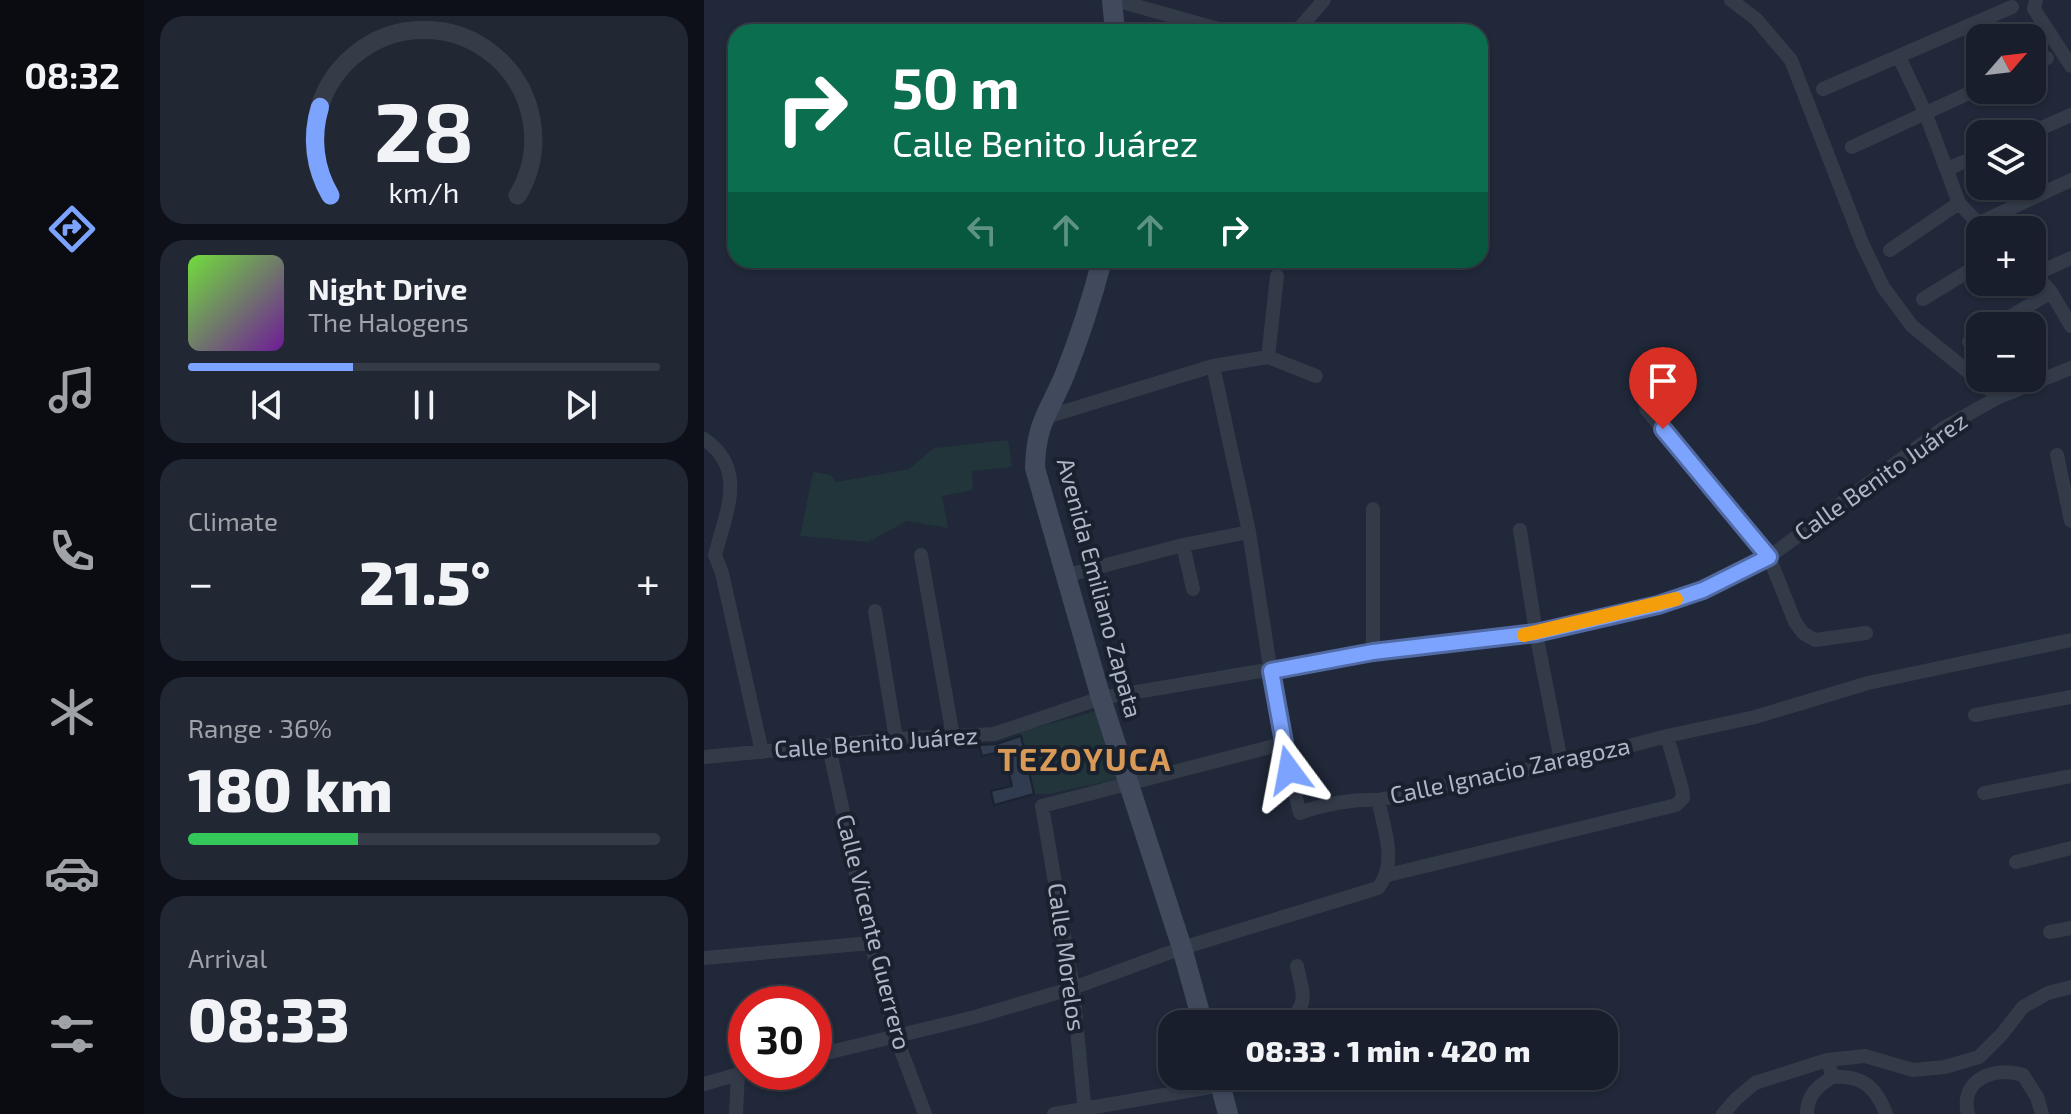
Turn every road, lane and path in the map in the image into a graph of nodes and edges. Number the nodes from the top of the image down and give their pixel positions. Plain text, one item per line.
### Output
1 (1113, 0) edge
2 (1324, 0) edge
3 (1731, 0) edge
4 (2036, 0) edge
5 (2012, 7) dead end
6 (1114, 24) edge
7 (1200, 24) edge
8 (1303, 24) edge
9 (1899, 57) junction
10 (2071, 66) edge
11 (1823, 89) dead end
12 (1966, 94) edge
13 (1925, 112) junction
14 (2071, 115) edge
15 (2046, 126) edge
16 (1852, 147) dead end
17 (1966, 161) edge
18 (1947, 169) junction
19 (2071, 180) edge
20 (1959, 203) junction
21 (1971, 216) edge
22 (2002, 216) edge
23 (1890, 250) dead end
24 (2071, 258) edge
25 (2046, 267) edge
26 (1100, 268) edge
27 (1966, 273) edge
28 (1277, 276) dead end
29 (2046, 286) edge
30 (2051, 292) junction
31 (1923, 299) dead end
32 (2018, 312) edge
33 (2070, 323) edge
34 (1268, 357) junction
35 (1213, 366) junction
36 (2071, 368) edge
37 (1316, 376) dead end
38 (1999, 397) junction
39 (1646, 409) dead end
40 (1043, 418) junction
41 (704, 439) edge
42 (2057, 455) dead end
43 (1373, 509) dead end
44 (2071, 521) edge
45 (1520, 530) dead end
46 (1249, 532) junction
47 (1183, 545) junction
48 (710, 553) edge
49 (921, 555) dead end
50 (1769, 557) junction
51 (1068, 575) junction
52 (1193, 589) dead end
53 (875, 611) dead end
54 (1536, 633) junction
55 (1866, 633) dead end
56 (2071, 640) edge
57 (1373, 652) junction
58 (1271, 671) junction
59 (2071, 697) edge
60 (1101, 698) junction
61 (1975, 715) dead end
62 (953, 736) junction
63 (1667, 736) junction
64 (896, 739) junction
65 (1282, 744) junction
66 (829, 747) junction
67 (762, 752) junction
68 (704, 757) edge
69 (1561, 761) junction
70 (2071, 776) edge
71 (1128, 782) junction
72 (1984, 793) dead end
73 (1378, 800) junction
74 (2071, 848) edge
75 (2016, 862) dead end
76 (1388, 875) junction
77 (2071, 928) edge
78 (2050, 932) dead end
79 (871, 943) junction
80 (1182, 948) junction
81 (704, 958) edge
82 (1297, 966) dead end
83 (2071, 987) edge
84 (1073, 988) junction
85 (1199, 1010) edge
86 (1301, 1010) edge
87 (896, 1037) junction
88 (832, 1052) edge
89 (1979, 1057) junction
90 (1827, 1060) junction
91 (1985, 1074) junction
92 (728, 1077) edge
93 (1832, 1077) junction
94 (704, 1084) edge
95 (740, 1090) edge
96 (1177, 1090) edge
97 (1222, 1090) edge
98 (1085, 1112) edge
99 (736, 1114) edge
100 (925, 1114) edge
101 (1054, 1114) edge
102 (1228, 1114) edge
103 (1723, 1114) edge
104 (1807, 1114) edge
105 (1886, 1114) edge
106 (1968, 1114) edge
107 (2042, 1114) edge

1 - 6 street
1 - 7 street
2 - 8 street
3 - 38 street
4 - 10 street
5 - 9 street
9 - 11 street
9 - 13 street
12 - 13 street
13 - 16 street
13 - 18 street
14 - 15 street
17 - 18 street
18 - 20 street
19 - 22 street
20 - 21 street
20 - 23 street
24 - 25 street
26 - 40 street, Avenida Emiliano Zapata
27 - 31 street
28 - 34 street
29 - 30 street
30 - 32 street
30 - 33 street
34 - 35 street
34 - 37 street
35 - 40 street
35 - 46 street
36 - 38 street, Calle Benito Juárez
38 - 50 street, Calle Benito Juárez
39 - 50 street
40 - 51 street, Avenida Emiliano Zapata
41 - 48 street
42 - 44 street
43 - 57 street
45 - 54 street
46 - 47 street
46 - 58 street
47 - 51 street
47 - 52 street
48 - 67 street
49 - 62 street
50 - 54 street, Calle Benito Juárez
50 - 55 street
51 - 60 street, Avenida Emiliano Zapata
53 - 64 street
54 - 57 street, Calle Benito Juárez
54 - 69 street
56 - 63 street, Calle Ignacio Zaragoza
57 - 58 street, Calle Benito Juárez
58 - 60 street, Calle Benito Juárez
58 - 65 street
59 - 61 street
60 - 62 street, Calle Benito Juárez
60 - 71 street, Avenida Emiliano Zapata
62 - 64 street, Calle Benito Juárez
63 - 69 street, Calle Ignacio Zaragoza
63 - 76 street
64 - 66 street, Calle Benito Juárez
65 - 71 street
65 - 73 street
66 - 67 street, Calle Benito Juárez
66 - 79 street, Calle Vicente Guerrero
67 - 68 street, Calle Benito Juárez
69 - 73 street, Calle Ignacio Zaragoza
70 - 72 street
71 - 80 street, Avenida Emiliano Zapata
71 - 84 street, Calle Morelos
73 - 76 street, Calle Ignacio Zaragoza
74 - 75 street
76 - 80 street
77 - 78 street
79 - 81 street
79 - 87 street, Calle Vicente Guerrero
80 - 84 street
80 - 85 street, Avenida Emiliano Zapata
82 - 86 street
83 - 89 street
84 - 87 street
84 - 98 street, Calle Morelos
87 - 88 street
87 - 100 street, Calle Vicente Guerrero
89 - 90 street
89 - 91 street
90 - 93 street
90 - 103 street
91 - 106 street
91 - 107 street
92 - 94 street
93 - 104 street
93 - 105 street
95 - 99 street
96 - 98 street
97 - 102 street
98 - 101 street

